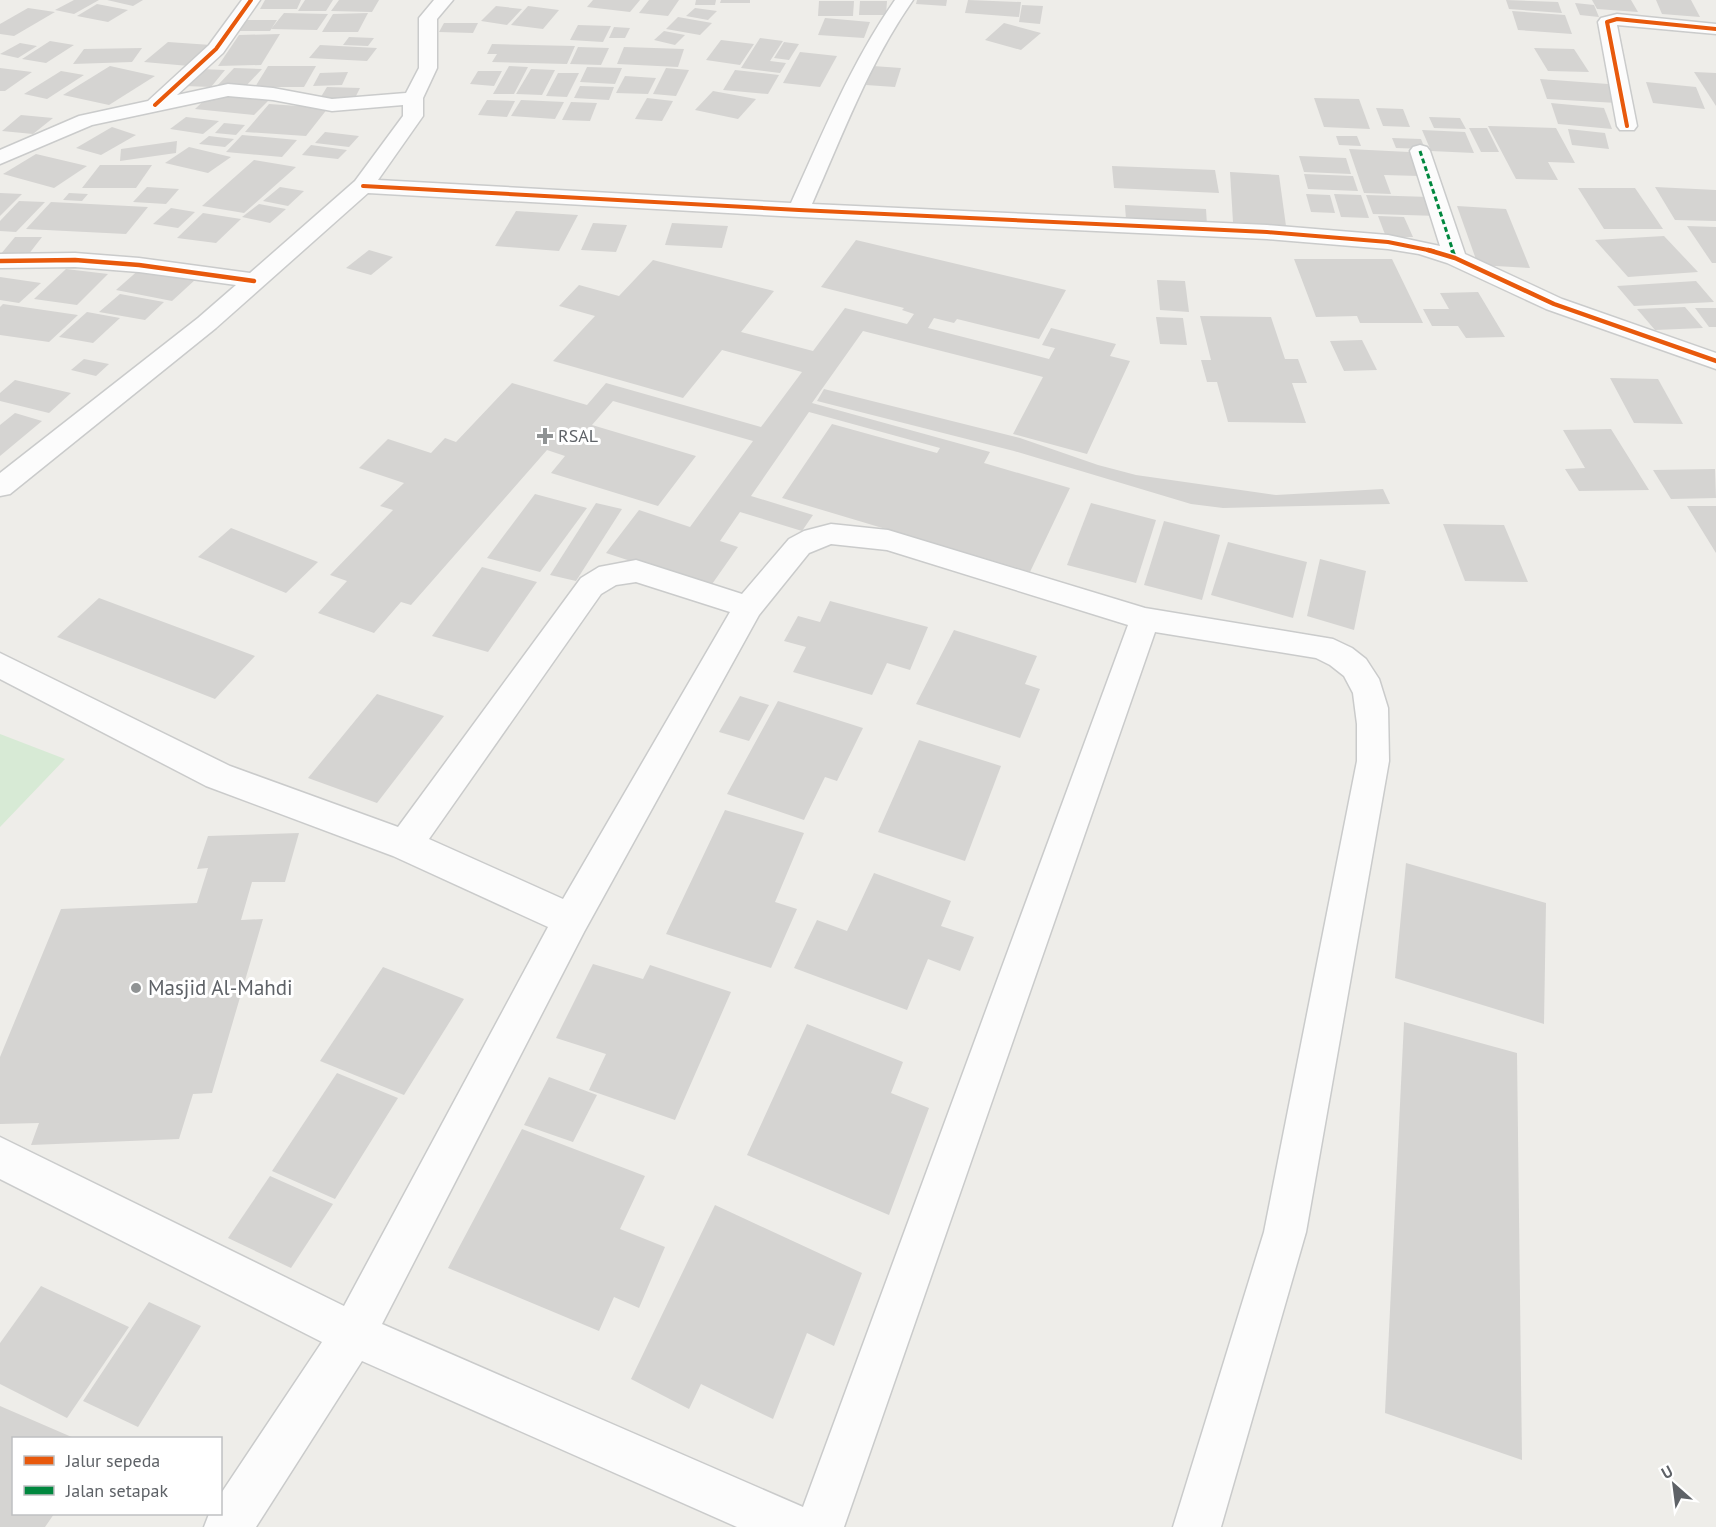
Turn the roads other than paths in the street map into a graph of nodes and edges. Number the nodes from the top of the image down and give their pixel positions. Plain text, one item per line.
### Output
1 (251, 0) edge
2 (444, 0) edge
3 (904, 0) edge
4 (1716, 28) edge
5 (413, 98) junction
6 (155, 105) junction
7 (1627, 126) dead end
8 (1420, 151) dead end
9 (0, 158) edge
10 (363, 186) junction
11 (799, 210) junction
12 (1455, 258) junction
13 (0, 261) edge
14 (254, 281) junction
15 (1716, 361) edge
16 (0, 487) edge
17 (748, 607) junction
18 (1145, 619) junction
19 (0, 665) edge
20 (405, 845) junction
21 (571, 920) junction
22 (0, 1157) edge
23 (353, 1334) junction
24 (228, 1527) edge
25 (793, 1527) edge
26 (820, 1527) edge
27 (1197, 1527) edge

1 - 6 street
2 - 5 street
3 - 11 street
4 - 7 street
5 - 6 street
5 - 10 street
6 - 9 street
8 - 12 street
10 - 11 street
10 - 14 street
11 - 12 street
12 - 15 street
13 - 14 street
14 - 16 street
17 - 18 street
17 - 20 street
17 - 21 street
18 - 26 street
18 - 27 street
19 - 20 street
20 - 21 street
21 - 23 street
22 - 23 street
23 - 24 street
23 - 25 street

